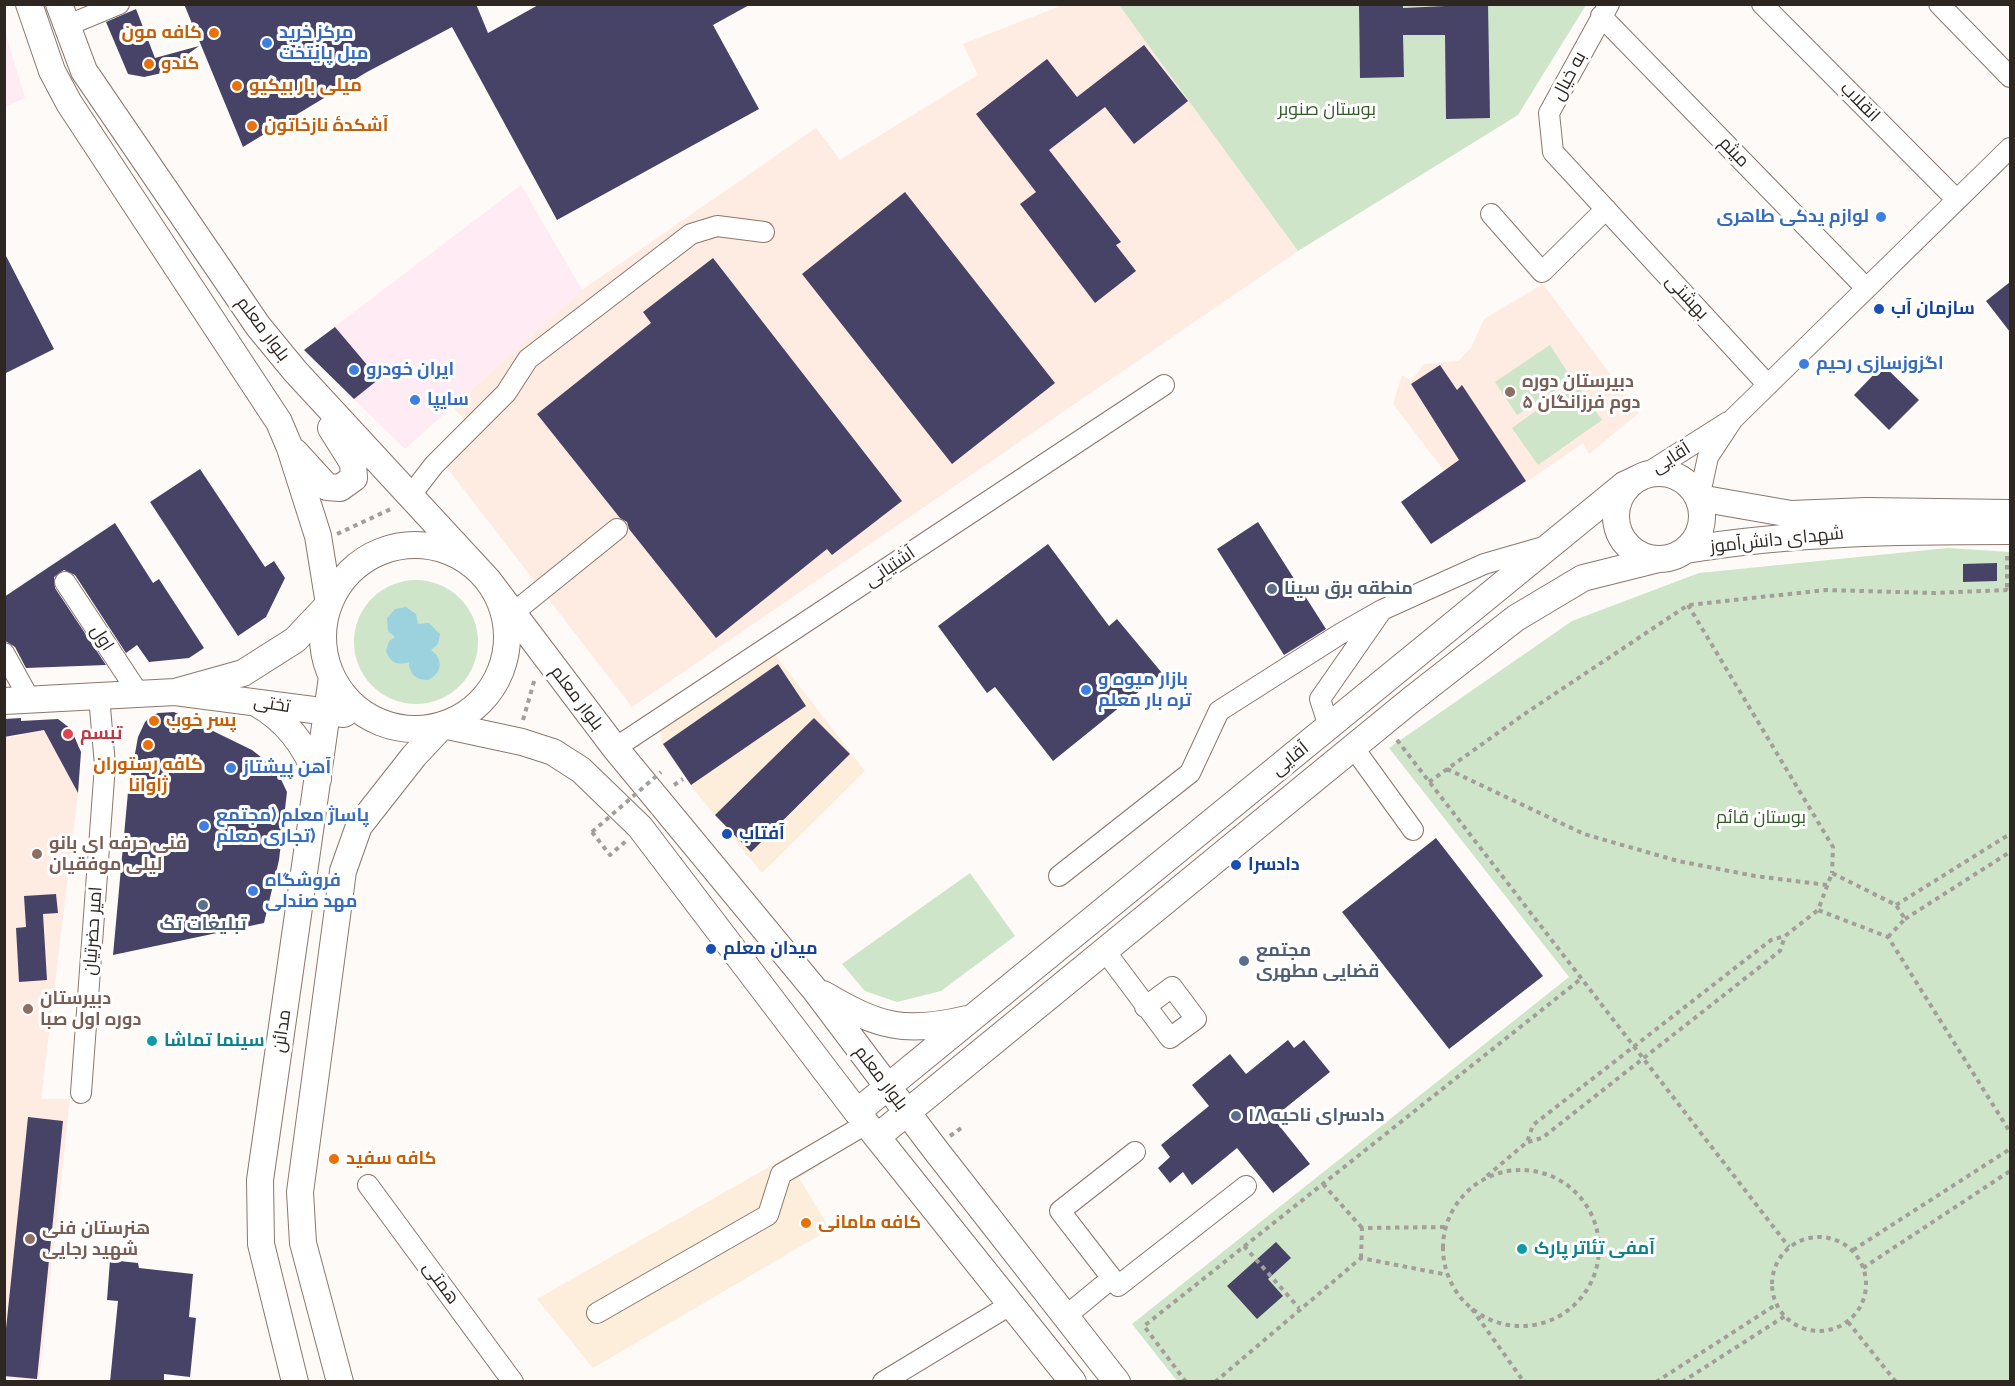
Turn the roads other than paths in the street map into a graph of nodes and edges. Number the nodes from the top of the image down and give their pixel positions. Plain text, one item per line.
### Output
1 (29, 4) edge
2 (119, 4) edge
3 (1762, 4) edge
4 (1939, 4) edge
5 (1605, 10) edge
6 (63, 15) edge
7 (2010, 77) edge
8 (2010, 148) edge
9 (1553, 152) joint
10 (1957, 200) junction
11 (1606, 209) junction
12 (1491, 214) dead end
13 (764, 232) dead end
14 (1866, 288) junction
15 (295, 371) junction
16 (1164, 385) dead end
17 (1768, 385) junction
18 (1733, 419) junction
19 (290, 448) junction
20 (1641, 477) junction
21 (410, 496) junction
22 (1699, 498) junction
23 (2010, 513) edge
24 (1868, 521) junction
25 (617, 529) dead end
26 (1552, 544) junction
27 (2009, 544) edge
28 (1686, 550) junction
29 (1659, 559) junction
30 (488, 580) junction
31 (66, 582) dead end
32 (328, 604) junction
33 (1382, 610) junction
34 (513, 613) junction
35 (4, 653) edge
36 (332, 677) junction
37 (175, 692) junction
38 (139, 694) junction
39 (99, 696) junction
40 (30, 700) junction
41 (250, 700) junction
42 (4, 702) edge
43 (328, 712) junction
44 (369, 717) junction
45 (443, 725) junction
46 (1329, 727) junction
47 (1353, 747) junction
48 (615, 748) junction
49 (318, 779) junction
50 (1413, 830) dead end
51 (1059, 876) dead end
52 (1105, 951) junction
53 (815, 990) junction
54 (1145, 1007) dead end
55 (976, 1017) junction
56 (945, 1082) junction
57 (888, 1088) junction
58 (81, 1093) dead end
59 (907, 1112) junction
60 (867, 1124) junction
61 (934, 1148) junction
62 (1135, 1152) dead end
63 (368, 1185) dead end
64 (1246, 1186) dead end
65 (1112, 1278) junction
66 (1010, 1305) junction
67 (597, 1313) dead end
68 (1066, 1316) junction
69 (295, 1382) edge
70 (340, 1382) edge
71 (513, 1382) edge
72 (883, 1382) edge
73 (1073, 1382) edge
74 (1117, 1382) edge

1 - 19 main road, بلوار معلم
2 - 6 street
3 - 10 street, انقلاب
4 - 7 street
5 - 9 street, به خیال
5 - 14 street, میثم
6 - 15 main road, بلوار معلم
8 - 10 street, آقایی
9 - 11 street, بهشتی
10 - 14 street, آقایی
11 - 12 street
11 - 17 street, بهشتی
13 - 21 street
14 - 17 street, آقایی
15 - 19 main road
15 - 21 main road, بلوار معلم
16 - 48 street, آشتیانی
17 - 18 street, آقایی
18 - 20 street, آقایی
18 - 22 street, آقایی
19 - 32 main road, بلوار معلم
20 - 22 main road
20 - 26 main road, آقایی
20 - 29 main road
21 - 30 main road, بلوار معلم
22 - 24 main road, شهدای دانش‌آموز
22 - 28 main road
23 - 24 main road
24 - 27 main road
24 - 28 main road, شهدای دانش‌آموز
25 - 34 street
26 - 33 street
26 - 46 main road, آقایی
28 - 29 main road
29 - 47 main road, آقایی
30 - 32 main road
30 - 34 main road, بلوار معلم
30 - 45 main road
31 - 38 street, اول
32 - 36 main road
32 - 37 main road, تختی
33 - 46 street
33 - 51 street
34 - 48 main road, بلوار معلم
35 - 40 street
36 - 43 main road, مدائن
36 - 44 main road
37 - 38 main road, تختی
37 - 41 main road, تختی
38 - 39 main road, تختی
39 - 40 main road, تختی
39 - 58 street, امیر حضرتیان
40 - 42 main road, تختی
41 - 43 main road, تختی
41 - 49 main road
43 - 44 main road, تختی
43 - 49 main road, مدائن
44 - 45 main road
45 - 60 main road
45 - 70 main road
46 - 55 main road, آقایی
47 - 50 street
47 - 52 main road, آقایی
48 - 53 main road, بلوار معلم
49 - 69 main road, مدائن
52 - 54 street
52 - 56 main road, آقایی
53 - 55 main road
53 - 57 main road, بلوار معلم
55 - 57 main road, آقایی
56 - 59 main road, آقایی
56 - 61 main road
57 - 59 main road, بلوار معلم
57 - 60 main road, آقایی
59 - 60 main road, آقایی
59 - 61 main road, بلوار معلم
60 - 66 main road
60 - 67 street
61 - 68 main road, بلوار معلم
62 - 65 street
63 - 71 street, همتی
64 - 65 street
65 - 68 street
66 - 72 street
66 - 73 main road
68 - 74 main road, بلوار معلم

